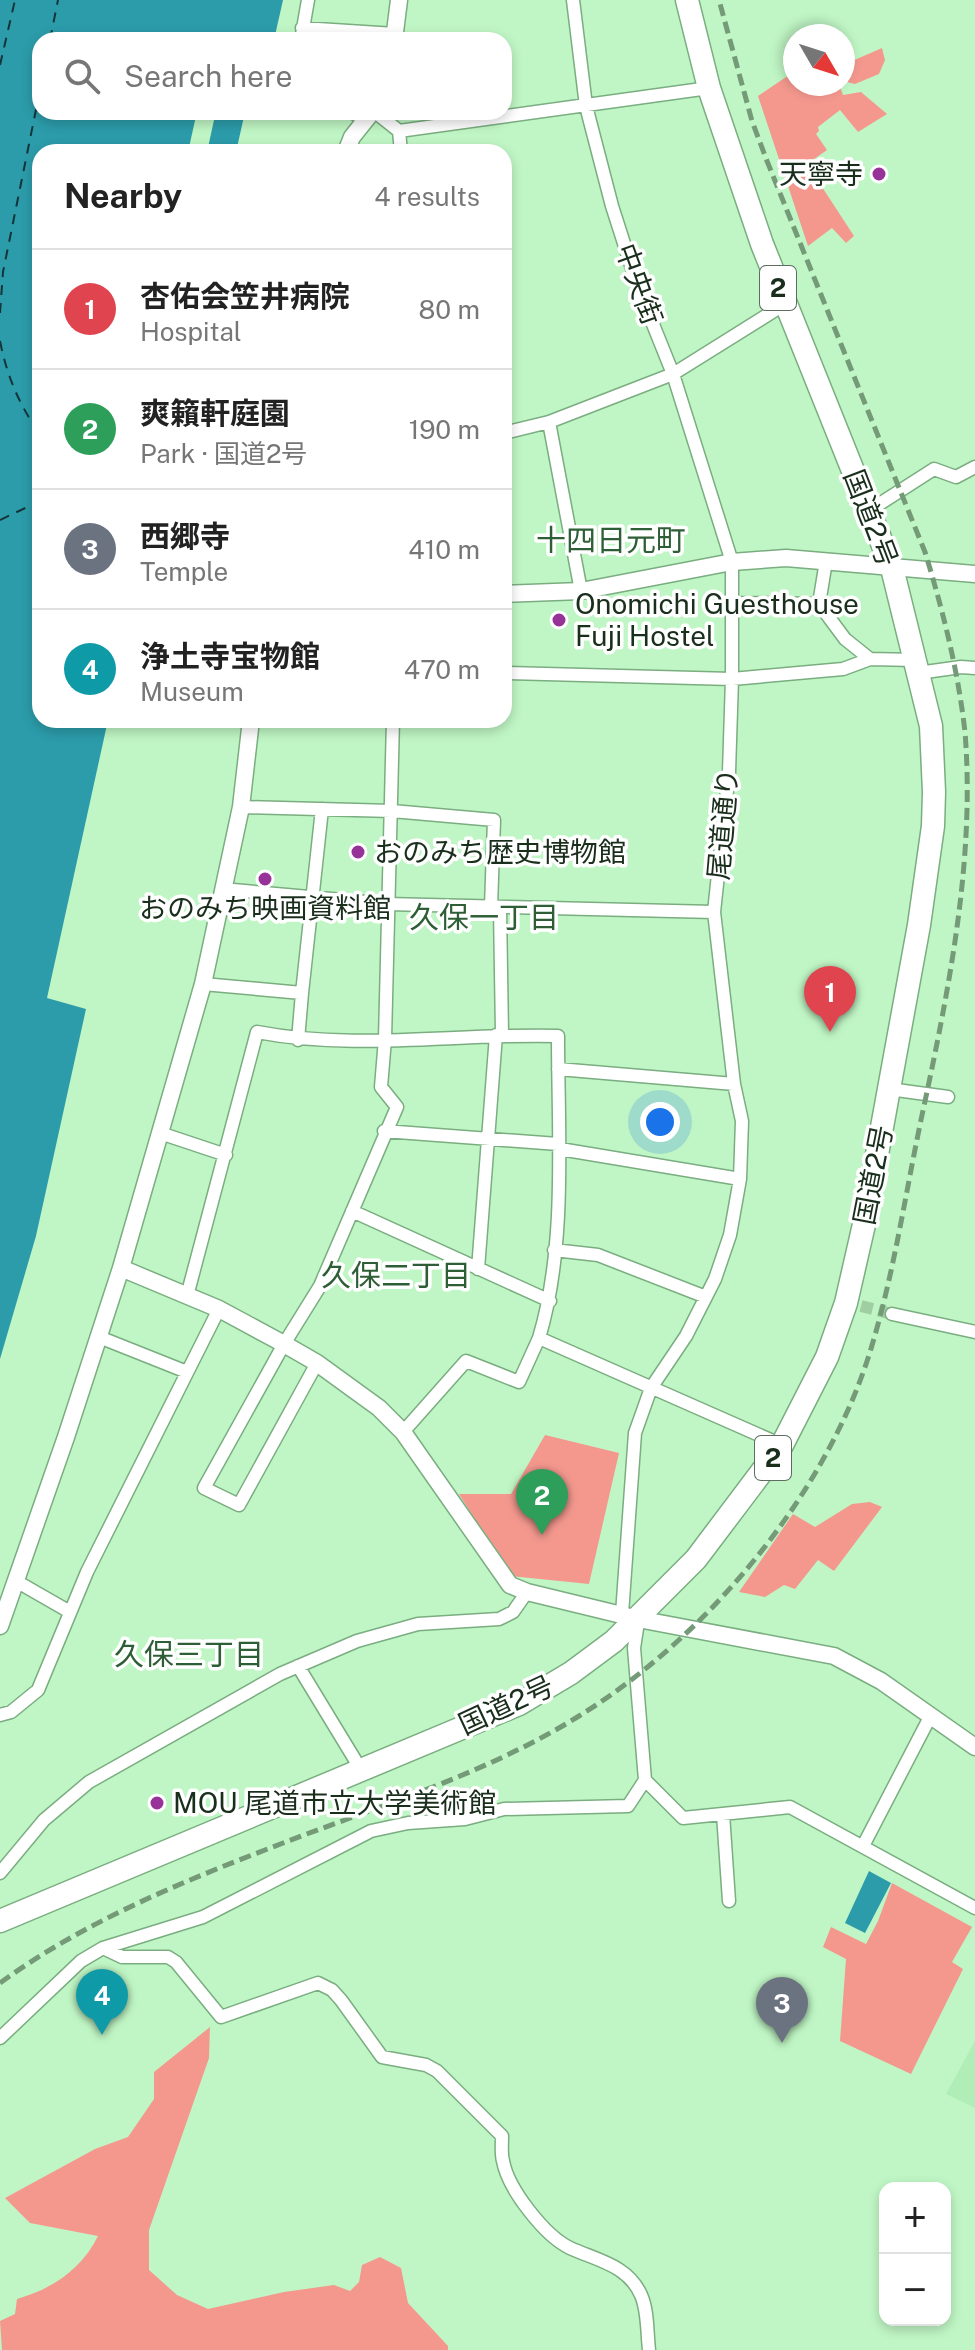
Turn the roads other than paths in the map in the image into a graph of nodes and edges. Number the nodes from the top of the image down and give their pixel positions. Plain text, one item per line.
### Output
1 (308, 0) edge
2 (399, 0) edge
3 (573, 0) edge
4 (687, 0) edge
5 (302, 32) edge
6 (395, 32) edge
7 (709, 88) junction
8 (586, 106) junction
9 (512, 116) edge
10 (366, 120) edge
11 (381, 120) edge
12 (481, 120) edge
13 (399, 131) junction
14 (349, 144) edge
15 (400, 144) edge
16 (785, 304) junction
17 (673, 374) junction
18 (549, 422) junction
19 (512, 431) edge
20 (975, 467) edge
21 (870, 510) junction
22 (826, 561) junction
23 (732, 562) junction
24 (892, 568) junction
25 (975, 574) edge
26 (581, 591) junction
27 (512, 594) edge
28 (732, 603) junction
29 (819, 604) junction
30 (870, 659) junction
31 (916, 667) junction
32 (975, 668) edge
33 (512, 673) edge
34 (732, 679) junction
35 (250, 728) edge
36 (393, 728) edge
37 (241, 807) junction
38 (322, 809) junction
39 (392, 811) junction
40 (222, 889) junction
41 (311, 897) junction
42 (387, 904) junction
43 (496, 908) junction
44 (714, 912) junction
45 (203, 984) junction
46 (302, 993) junction
47 (499, 1034) junction
48 (385, 1039) junction
49 (298, 1040) junction
50 (558, 1069) junction
51 (734, 1084) junction
52 (889, 1089) junction
53 (948, 1097) dead end
54 (384, 1131) junction
55 (160, 1133) junction
56 (488, 1141) junction
57 (559, 1146) junction
58 (226, 1155) junction
59 (740, 1179) junction
60 (352, 1211) junction
61 (554, 1250) junction
62 (121, 1268) junction
63 (478, 1269) junction
64 (187, 1296) junction
65 (706, 1297) junction
66 (550, 1301) junction
67 (219, 1309) junction
68 (892, 1314) tunnel mouth
69 (975, 1332) edge
70 (99, 1337) junction
71 (539, 1338) junction
72 (284, 1344) junction
73 (317, 1363) junction
74 (187, 1372) junction
75 (651, 1388) junction
76 (403, 1432) junction
77 (782, 1445) junction
78 (16, 1581) junction
79 (527, 1592) junction
80 (70, 1612) junction
81 (630, 1616) junction
82 (0, 1626) edge
83 (298, 1666) junction
84 (0, 1715) edge
85 (930, 1717) junction
86 (975, 1747) edge
87 (360, 1768) junction
88 (645, 1780) junction
89 (723, 1814) junction
90 (863, 1846) junction
91 (0, 1873) edge
92 (729, 1901) dead end
93 (975, 1908) edge
94 (0, 1921) edge
95 (103, 1948) junction
96 (0, 2038) edge
97 (649, 2350) edge

1 - 5 street
2 - 6 street
3 - 8 street, 中央街
4 - 7 highway, 国道2号 / 2
7 - 8 street
7 - 16 highway, 国道2号 / 2
8 - 9 street
8 - 17 street, 中央街
10 - 14 street
11 - 13 street
12 - 13 street
13 - 15 street
16 - 17 street
16 - 21 highway, 国道2号 / 2
17 - 18 street
17 - 23 street, 中央街
18 - 19 street
18 - 26 street
20 - 21 street
21 - 24 highway, 国道2号 / 2
22 - 23 street
22 - 24 street
22 - 29 street
23 - 26 street
23 - 28 street, 尾道通り
24 - 25 street
24 - 31 highway, 国道2号 / 2
26 - 27 street
28 - 29 street
28 - 34 street, 尾道通り
29 - 30 street
30 - 31 street
30 - 34 street
31 - 32 street
31 - 52 highway, 国道2号 / 2
33 - 34 street
34 - 44 street, 尾道通り
35 - 37 street
36 - 39 street
37 - 38 street
37 - 40 street
38 - 39 street
38 - 41 street
39 - 42 street
39 - 43 street
40 - 41 street
40 - 45 street
41 - 42 street
41 - 46 street
42 - 43 street
42 - 48 street
43 - 44 street
43 - 47 street
44 - 51 street, 尾道通り
45 - 46 street
45 - 55 street
46 - 49 street
47 - 48 street
47 - 50 street
47 - 56 street
48 - 49 street
48 - 54 street
49 - 58 street
50 - 51 street
50 - 57 street
51 - 59 street, 尾道通り
52 - 53 street
52 - 77 highway, 国道2号 / 2
54 - 56 street
54 - 60 street
55 - 58 street
55 - 62 street
56 - 57 street
56 - 63 street
57 - 59 street
57 - 61 street
58 - 64 street
59 - 65 street, 尾道通り
60 - 63 street
60 - 72 street
61 - 65 street
61 - 66 street
62 - 64 street
62 - 70 street
63 - 66 street
64 - 67 street
65 - 75 street, 尾道通り
66 - 71 street
67 - 72 street
67 - 74 street
68 - 69 street
70 - 74 street
70 - 78 street
71 - 75 street
71 - 76 street
72 - 73 street
72 - 73 street
73 - 76 street
74 - 80 street
75 - 77 street
75 - 81 street, 尾道通り
76 - 79 street
77 - 81 highway, 国道2号 / 2
78 - 80 street
78 - 82 street
79 - 81 street
79 - 83 street
80 - 84 street
81 - 85 street
81 - 87 highway, 国道2号 / 2
81 - 88 street, 尾道通り
83 - 87 street
83 - 91 street
85 - 86 street
85 - 90 street
87 - 94 highway, 国道2号 / 2
88 - 89 street
88 - 95 street
89 - 90 street
89 - 92 street
90 - 93 street
95 - 96 street
95 - 97 street

